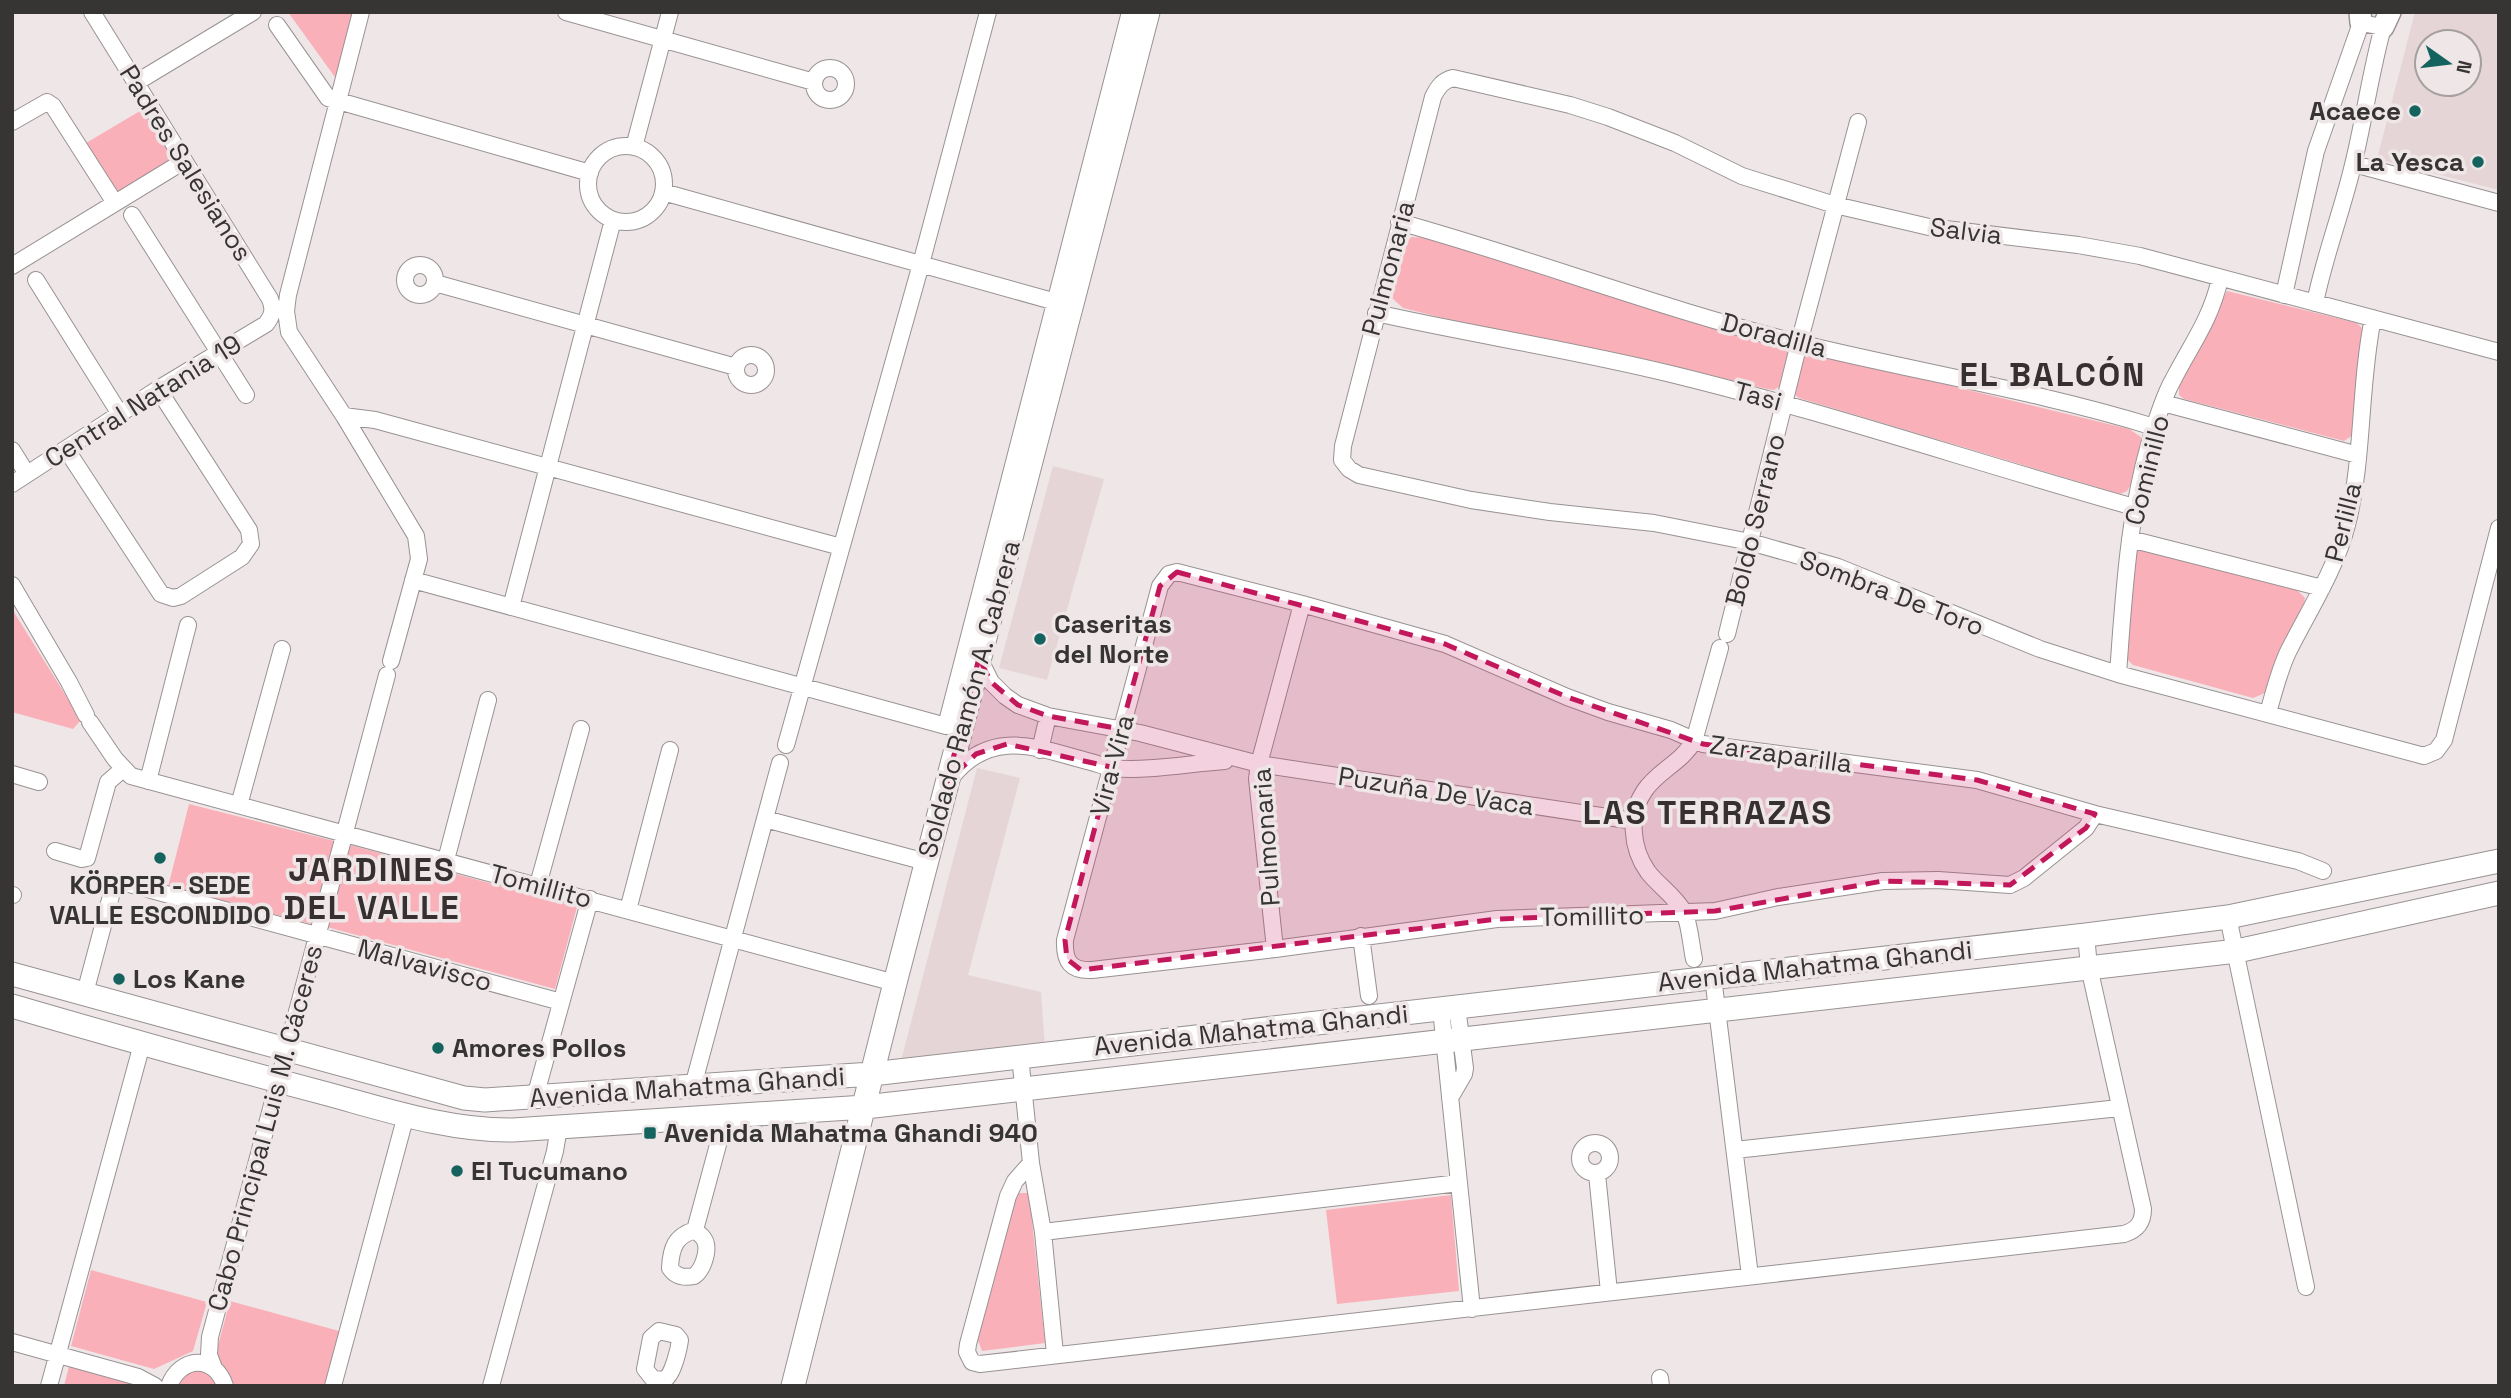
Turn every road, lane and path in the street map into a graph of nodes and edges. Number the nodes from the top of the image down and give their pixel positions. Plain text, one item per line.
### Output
1 (92, 12) edge
2 (253, 12) edge
3 (361, 12) edge
4 (566, 12) edge
5 (670, 12) edge
6 (988, 12) edge
7 (1130, 12) edge
8 (1148, 12) edge
9 (2361, 18) edge
10 (2387, 20) edge
11 (277, 25) dead end
12 (662, 40) junction
13 (1444, 81) joint
14 (137, 82) junction
15 (814, 82) dead end
16 (339, 102) junction
17 (12, 122) edge
18 (1858, 122) dead end
19 (634, 147) junction
20 (184, 161) junction
21 (2354, 164) junction
22 (590, 173) junction
23 (663, 192) junction
24 (115, 203) junction
25 (2499, 203) edge
26 (1835, 205) junction
27 (132, 215) dead end
28 (613, 220) junction
29 (1399, 222) junction
30 (921, 264) junction
31 (12, 266) edge
32 (2220, 279) junction
33 (36, 280) dead end
34 (435, 283) dead end
35 (2284, 295) junction
36 (1056, 302) junction
37 (2315, 303) junction
38 (1376, 313) junction
39 (272, 316) joint
40 (2374, 318) junction
41 (586, 324) junction
42 (1799, 343) junction
43 (2499, 352) edge
44 (219, 353) junction
45 (736, 367) dead end
46 (158, 389) junction
47 (246, 395) dead end
48 (1785, 403) junction
49 (2163, 403) junction
50 (120, 415) junction
51 (344, 416) junction
52 (2154, 427) junction
53 (66, 449) junction
54 (12, 450) edge
55 (2358, 455) junction
56 (1342, 460) joint
57 (549, 467) junction
58 (27, 474) junction
59 (12, 484) edge
60 (2134, 507) junction
61 (2499, 528) edge
62 (2130, 539) junction
63 (1750, 542) junction
64 (841, 547) junction
65 (1169, 574) joint
66 (413, 580) junction
67 (12, 586) edge
68 (2322, 588) junction
69 (1302, 604) junction
70 (511, 607) junction
71 (188, 625) dead end
72 (282, 649) dead end
73 (979, 658) junction
74 (2118, 674) junction
75 (802, 687) junction
76 (488, 700) dead end
77 (2268, 713) junction
78 (1048, 716) junction
79 (581, 729) dead end
80 (1121, 729) junction
81 (1694, 741) junction
82 (786, 745) dead end
83 (670, 750) dead end
84 (1040, 750) junction
85 (1238, 760) junction
86 (780, 763) dead end
87 (1259, 764) junction
88 (1111, 768) junction
89 (123, 769) junction
90 (12, 774) edge
91 (148, 781) junction
92 (39, 782) dead end
93 (947, 782) junction
94 (239, 806) junction
95 (2095, 814) junction
96 (765, 820) junction
97 (1634, 821) junction
98 (344, 835) junction
99 (55, 851) dead end
100 (446, 860) junction
101 (2499, 861) edge
102 (926, 862) junction
103 (2323, 871) dead end
104 (2428, 876) junction
105 (538, 885) junction
106 (2499, 893) edge
107 (590, 899) junction
108 (2436, 907) junction
109 (628, 910) junction
110 (1685, 914) junction
111 (2228, 918) junction
112 (317, 935) junction
113 (1360, 936) junction
114 (2086, 936) junction
115 (733, 938) junction
116 (1275, 949) junction
117 (2236, 951) junction
118 (1067, 959) joint
119 (1694, 959) dead end
120 (2089, 967) junction
121 (12, 974) edge
122 (1713, 977) junction
123 (895, 983) junction
124 (85, 993) junction
125 (1369, 996) dead end
126 (561, 1002) junction
127 (12, 1006) edge
128 (1449, 1008) junction
129 (1718, 1009) junction
130 (1453, 1038) junction
131 (142, 1044) junction
132 (288, 1049) junction
133 (1020, 1056) junction
134 (872, 1074) junction
135 (280, 1081) junction
136 (694, 1086) junction
137 (1021, 1087) junction
138 (535, 1097) junction
139 (865, 1107) junction
140 (2119, 1108) junction
141 (407, 1115) junction
142 (721, 1116) junction
143 (559, 1127) junction
144 (1735, 1150) junction
145 (1031, 1163) junction
146 (1597, 1174) dead end
147 (1459, 1183) junction
148 (695, 1230) dead end
149 (1042, 1232) junction
150 (1750, 1276) junction
151 (2306, 1287) dead end
152 (1609, 1292) junction
153 (1472, 1309) junction
154 (209, 1337) junction
155 (12, 1342) edge
156 (1055, 1354) junction
157 (58, 1355) junction
158 (183, 1367) junction
159 (214, 1368) junction
160 (138, 1377) junction
161 (50, 1386) edge
162 (155, 1386) edge
163 (169, 1386) edge
164 (225, 1386) edge
165 (333, 1386) edge
166 (491, 1386) edge
167 (793, 1386) edge

1 - 14 street, Padres Salesianos
2 - 14 street
3 - 16 street, Cabo Principal Luis M. Cáceres
4 - 12 street
5 - 12 street
6 - 30 street
7 - 36 street
8 - 73 main road, Soldado Ramón A. Cabrera
9 - 10 street
9 - 35 street
10 - 21 street
11 - 16 street
12 - 15 street
12 - 19 street
13 - 26 street, Salvia
13 - 29 street, Pulmonaria
14 - 20 street, Padres Salesianos
16 - 22 street
16 - 51 street, Cabo Principal Luis M. Cáceres
17 - 24 street
18 - 26 street, Boldo Serrano
19 - 22 street
19 - 23 street
20 - 24 street
20 - 39 street, Padres Salesianos
21 - 25 street
21 - 37 street
22 - 28 street
23 - 28 street
23 - 30 street
24 - 31 street
26 - 32 street, Salvia
26 - 42 street, Boldo Serrano
27 - 44 street
28 - 41 street
29 - 38 street, Pulmonaria
29 - 42 street, Doradilla
30 - 36 street
30 - 64 street
32 - 35 street, Salvia
32 - 49 street, Cominillo
33 - 50 street
34 - 41 street
35 - 37 street, Salvia
36 - 75 street
37 - 40 street, Salvia
38 - 48 street, Tasi
38 - 56 street, Pulmonaria
39 - 44 street, Central Natania 19
40 - 43 street, Salvia
40 - 55 street, Perlilla
41 - 45 street
41 - 57 street
42 - 48 street, Boldo Serrano
42 - 52 street, Doradilla
44 - 46 street, Central Natania 19
44 - 47 street
46 - 50 street, Central Natania 19
46 - 53 street
48 - 60 street, Tasi
48 - 63 street, Boldo Serrano
49 - 52 street, Cominillo
49 - 55 street
50 - 53 street, Central Natania 19
51 - 57 street
51 - 66 street, Cabo Principal Luis M. Cáceres
52 - 60 street, Cominillo
53 - 58 street, Central Natania 19
54 - 58 street
55 - 68 street, Perlilla
56 - 63 street, Sombra De Toro
57 - 64 street
57 - 70 street
58 - 59 street, Central Natania 19
60 - 62 street, Cominillo
61 - 77 street, Sombra De Toro
62 - 68 street
62 - 74 street, Cominillo
63 - 74 street, Sombra De Toro
63 - 81 street, Boldo Serrano
64 - 75 street
65 - 69 street, Zarzaparilla
65 - 80 street, Vira-Vira
66 - 70 street
66 - 98 street, Cabo Principal Luis M. Cáceres
67 - 89 street, Tomillito
68 - 77 street, Perlilla
69 - 81 street, Zarzaparilla
69 - 87 street, Pulmonaria
70 - 75 street
71 - 91 street
72 - 94 street
73 - 78 street
73 - 93 main road, Soldado Ramón A. Cabrera
74 - 77 street, Sombra De Toro
75 - 82 street
76 - 100 street
78 - 80 street
78 - 84 street
79 - 105 street
80 - 85 street
80 - 88 street, Vira-Vira
81 - 95 street, Zarzaparilla
81 - 97 street, Boldo Serrano
83 - 109 street
84 - 88 street
84 - 93 street
85 - 87 street, Puzuña De Vaca
85 - 88 street
86 - 96 street
87 - 97 street, Puzuña De Vaca
87 - 116 street, Pulmonaria
88 - 118 street, Vira-Vira
89 - 91 street, Tomillito
89 - 99 street
90 - 92 street
91 - 94 street, Tomillito
93 - 102 main road, Soldado Ramón A. Cabrera
94 - 98 street, Tomillito
95 - 103 street, Zarzaparilla
95 - 110 street, Tomillito
96 - 102 street
96 - 115 street
97 - 110 street
98 - 100 street, Tomillito
98 - 112 street, Cabo Principal Luis M. Cáceres
100 - 105 street, Tomillito
101 - 104 main road, Avenida Mahatma Ghandi
102 - 123 main road, Soldado Ramón A. Cabrera
104 - 108 street
104 - 111 main road, Avenida Mahatma Ghandi
105 - 107 street, Tomillito
106 - 108 main road, Avenida Mahatma Ghandi
107 - 109 street, Tomillito
107 - 126 street
108 - 117 main road, Avenida Mahatma Ghandi
109 - 115 street, Tomillito
110 - 113 street, Tomillito
110 - 119 street
111 - 114 main road, Avenida Mahatma Ghandi
111 - 117 street
112 - 124 street, Malvavisco
112 - 126 street, Malvavisco
112 - 132 street, Cabo Principal Luis M. Cáceres
113 - 116 street, Tomillito
113 - 125 street
114 - 120 street
114 - 122 main road, Avenida Mahatma Ghandi
115 - 123 street, Tomillito
115 - 136 street
116 - 118 street, Tomillito
117 - 120 main road, Avenida Mahatma Ghandi
117 - 151 street
120 - 129 main road, Avenida Mahatma Ghandi
120 - 140 street
121 - 124 main road, Avenida Mahatma Ghandi
122 - 128 main road, Avenida Mahatma Ghandi
122 - 129 street
123 - 134 main road, Soldado Ramón A. Cabrera
124 - 132 main road, Avenida Mahatma Ghandi
126 - 138 street
127 - 131 main road, Avenida Mahatma Ghandi
128 - 130 street
128 - 133 main road, Avenida Mahatma Ghandi
129 - 130 main road, Avenida Mahatma Ghandi
129 - 144 street
130 - 137 main road, Avenida Mahatma Ghandi
130 - 147 street
131 - 135 main road, Avenida Mahatma Ghandi
131 - 157 street
132 - 135 street, Cabo Principal Luis M. Cáceres
132 - 138 main road, Avenida Mahatma Ghandi
133 - 134 main road, Avenida Mahatma Ghandi
133 - 137 street
134 - 136 main road, Avenida Mahatma Ghandi
134 - 139 main road, Soldado Ramón A. Cabrera
135 - 141 main road, Avenida Mahatma Ghandi
135 - 154 street, Cabo Principal Luis M. Cáceres
136 - 138 main road, Avenida Mahatma Ghandi
137 - 139 main road, Avenida Mahatma Ghandi
137 - 145 street
139 - 142 main road, Avenida Mahatma Ghandi
139 - 167 main road, Soldado Ramón A. Cabrera
140 - 144 street
140 - 150 street
141 - 143 main road, Avenida Mahatma Ghandi
141 - 165 street
142 - 143 main road, Avenida Mahatma Ghandi
142 - 148 street
143 - 166 street
144 - 150 street
145 - 149 street
145 - 156 street
146 - 152 street
147 - 149 street
147 - 153 street
149 - 156 street
150 - 152 street
152 - 153 street
153 - 156 street
154 - 158 street, Cabo Principal Luis M. Cáceres
154 - 159 street, Cabo Principal Luis M. Cáceres
155 - 157 street
157 - 160 street
157 - 161 street
158 - 159 street
158 - 160 street
158 - 163 street, Cabo Principal Luis M. Cáceres
159 - 164 street
160 - 162 street

